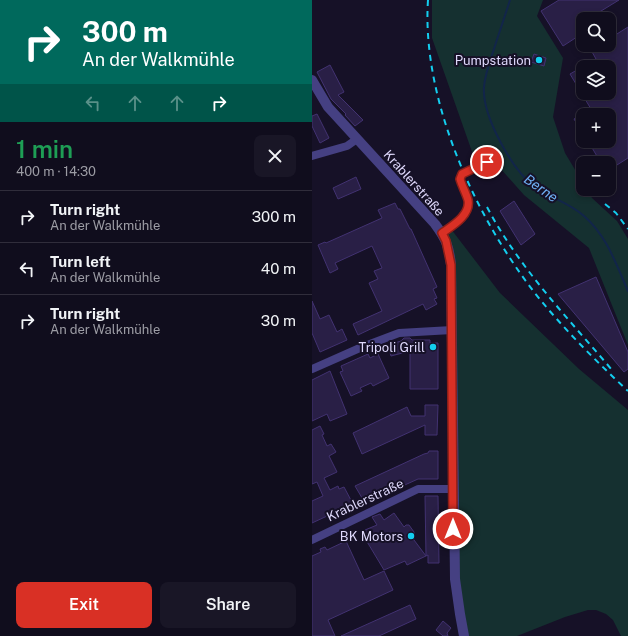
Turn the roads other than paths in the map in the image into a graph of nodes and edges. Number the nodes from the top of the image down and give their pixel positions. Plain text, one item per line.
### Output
1 (312, 80) edge
2 (357, 139) junction
3 (312, 156) edge
4 (487, 162) dead end
5 (442, 233) junction
6 (452, 330) junction
7 (312, 369) edge
8 (453, 489) junction
9 (312, 540) edge
10 (464, 636) edge

1 - 2 street, Krablerstraße
2 - 3 street
2 - 5 street, Krablerstraße
4 - 5 street
5 - 6 street, Krablerstraße
6 - 7 street
6 - 8 street, Krablerstraße
8 - 9 street, Krablerstraße
8 - 10 street, Krablerstraße

